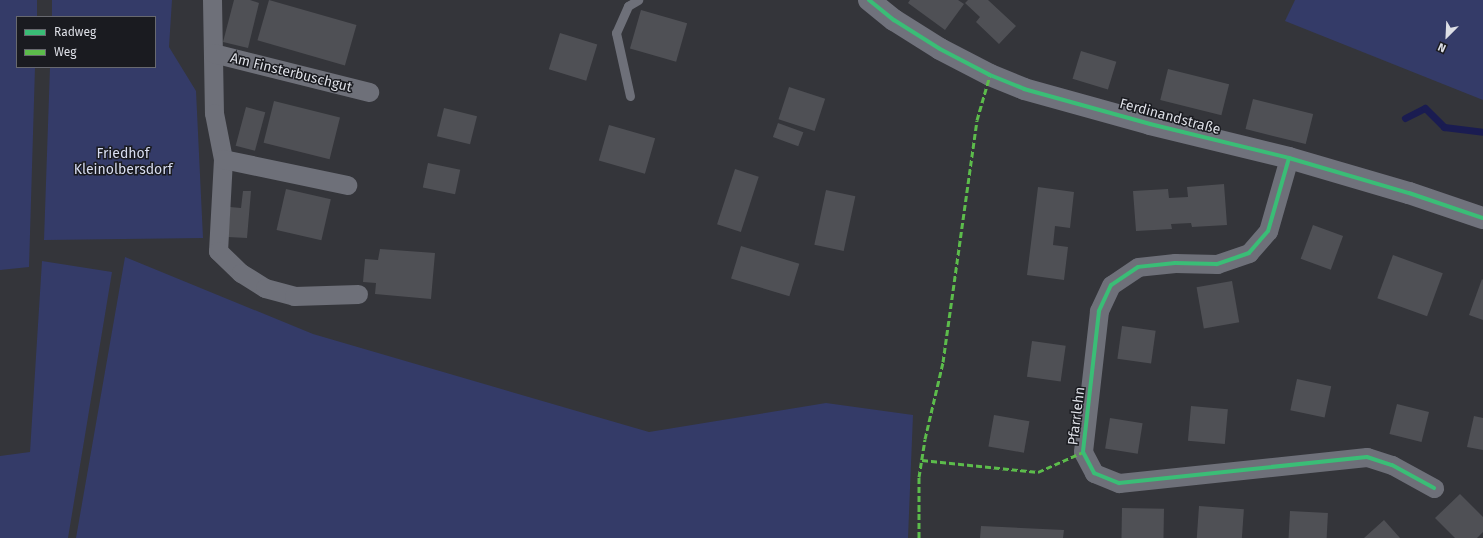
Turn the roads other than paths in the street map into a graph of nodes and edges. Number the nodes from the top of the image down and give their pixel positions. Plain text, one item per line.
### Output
1 (212, 0) edge
2 (638, 0) edge
3 (869, 0) edge
4 (213, 53) junction
5 (369, 92) dead end
6 (630, 96) dead end
7 (1289, 158) junction
8 (223, 159) junction
9 (347, 185) dead end
10 (1483, 218) edge
11 (358, 294) dead end
12 (1434, 488) dead end

1 - 4 street, Am Finsterbuschgut
2 - 6 lane
3 - 7 street, Ferdinandstraße
4 - 5 street, Am Finsterbuschgut
4 - 8 street, Am Finsterbuschgut
7 - 10 street, Ferdinandstraße
7 - 12 street, Pfarrlehn
8 - 9 street
8 - 11 street, Am Finsterbuschgut

